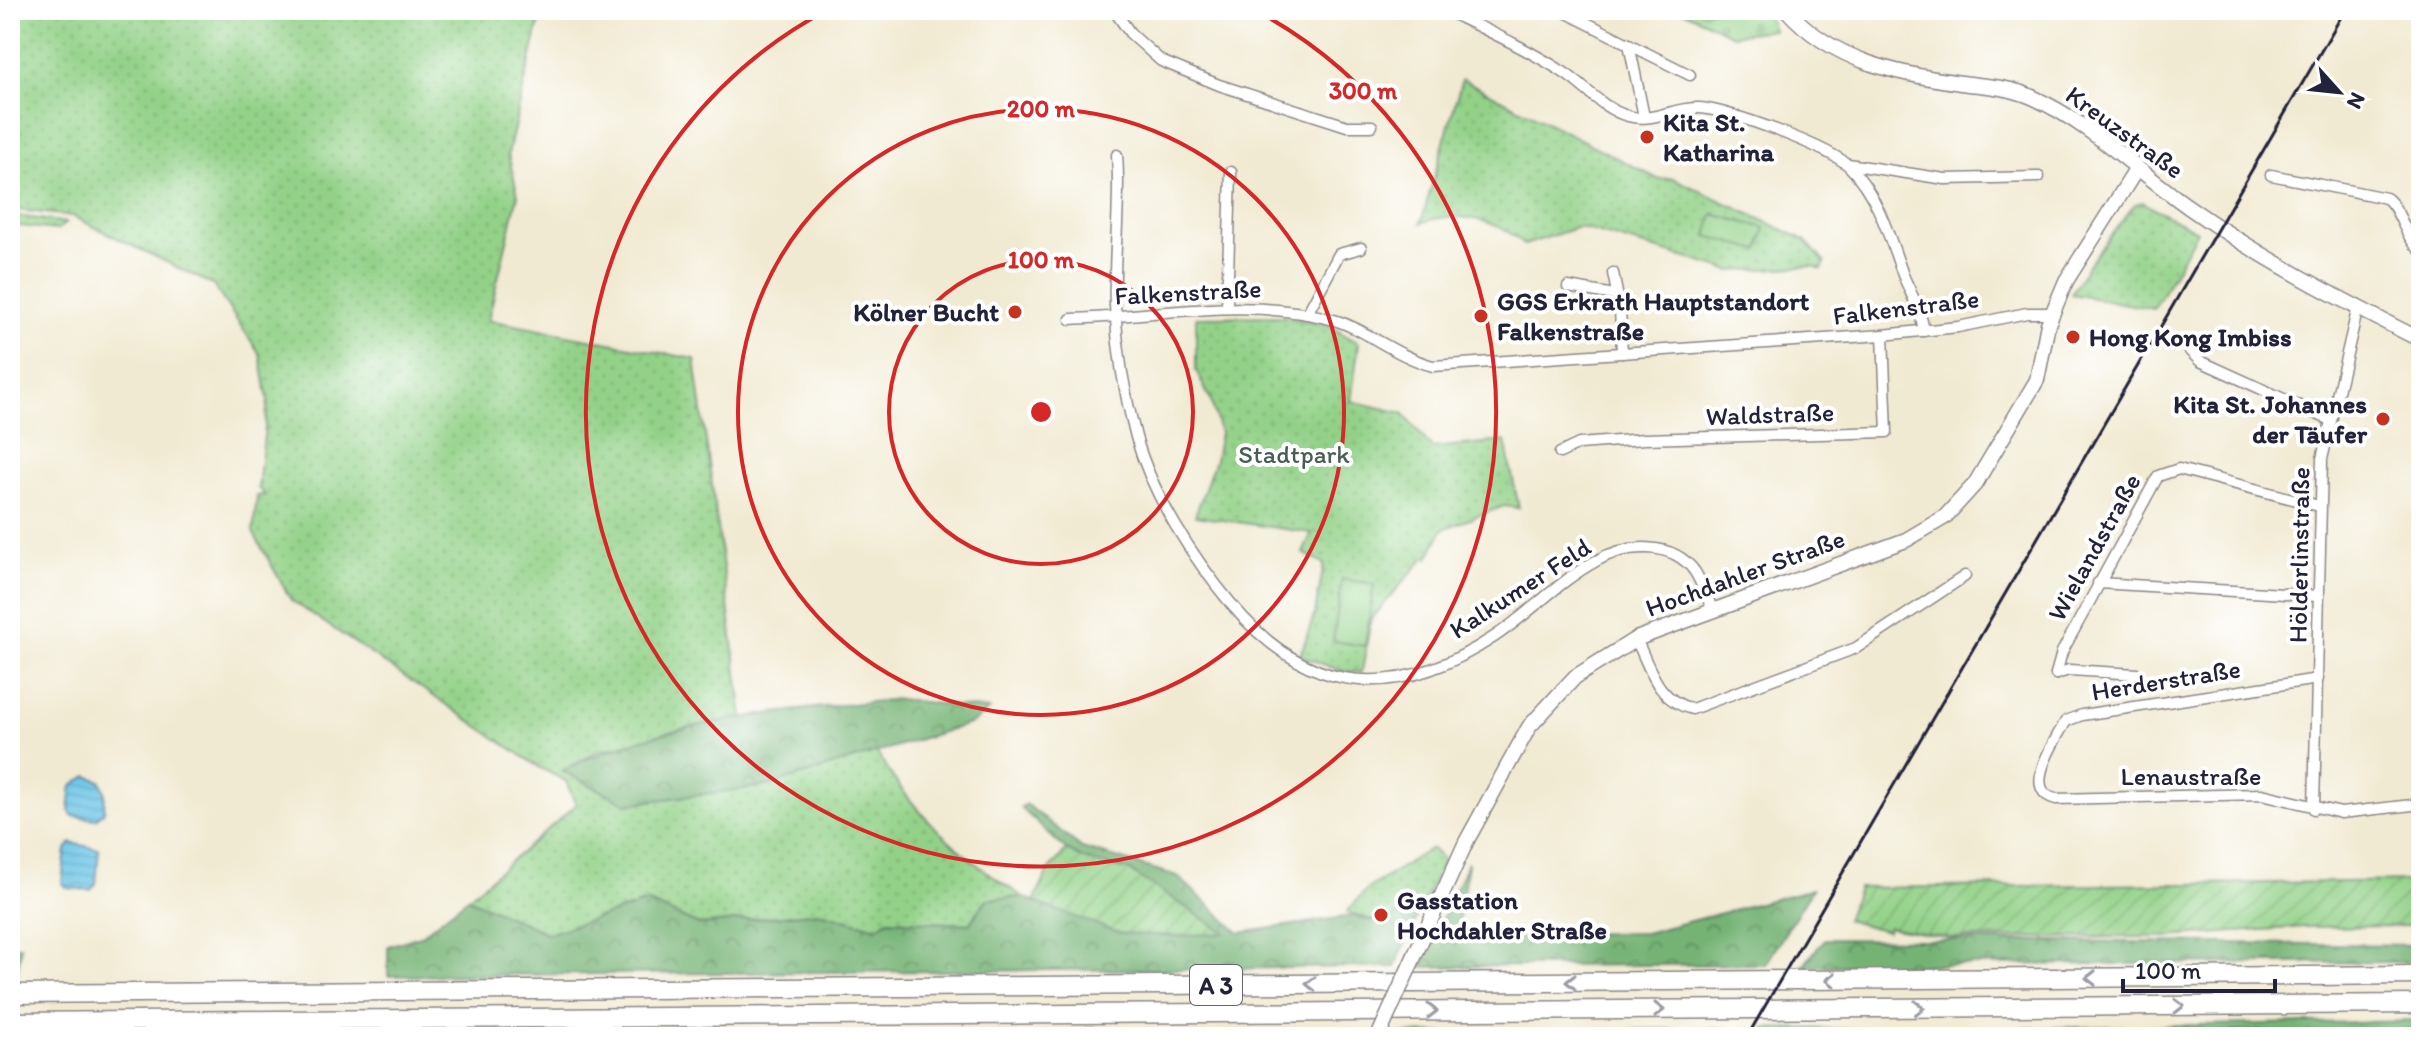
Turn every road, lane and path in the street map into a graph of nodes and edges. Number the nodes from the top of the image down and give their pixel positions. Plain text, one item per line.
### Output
1 (1114, 10) edge
2 (1445, 10) edge
3 (1561, 10) edge
4 (1787, 10) edge
5 (1629, 44) junction
6 (1690, 75) dead end
7 (1644, 117) junction
8 (1372, 126) dead end
9 (1117, 155) dead end
10 (1848, 164) junction
11 (2136, 170) junction
12 (1881, 171) junction
13 (1231, 172) dead end
14 (2271, 175) dead end
15 (2039, 177) dead end
16 (1869, 190) junction
17 (1361, 248) dead end
18 (2421, 251) edge
19 (1613, 273) dead end
20 (1568, 287) dead end
21 (1615, 295) junction
22 (2358, 307) junction
23 (1227, 308) junction
24 (2051, 313) junction
25 (1307, 314) junction
26 (1117, 317) junction
27 (1071, 319) dead end
28 (1924, 331) junction
29 (1883, 335) junction
30 (2421, 340) edge
31 (2190, 351) dead end
32 (1622, 353) junction
33 (2330, 420) junction
34 (1560, 453) dead end
35 (2319, 506) junction
36 (1965, 576) dead end
37 (2098, 583) junction
38 (2319, 596) junction
39 (1713, 610) junction
40 (1636, 639) junction
41 (2137, 674) dead end
42 (2318, 679) junction
43 (2056, 799) joint
44 (2421, 804) edge
45 (2314, 809) junction
46 (2421, 975) edge
47 (10, 994) edge
48 (2421, 1004) edge
49 (10, 1022) edge
50 (1378, 1037) edge

1 - 8 street
2 - 7 street
3 - 5 street
4 - 11 main road, Kreuzstraße
5 - 6 street
5 - 7 street
7 - 10 street
9 - 26 street, Kalkumer Feld
10 - 12 street
10 - 16 street
11 - 22 main road, Kreuzstraße
11 - 24 main road, Hochdahler Straße
12 - 15 street
12 - 16 street
13 - 23 street
14 - 18 street
16 - 28 street
17 - 25 street
19 - 21 street
20 - 21 street
21 - 32 street
22 - 30 main road, Kreuzstraße
22 - 33 street, Hölderlinstraße
23 - 25 street, Falkenstraße
23 - 26 street, Falkenstraße
24 - 28 street, Falkenstraße
24 - 39 main road, Hochdahler Straße
25 - 32 street, Falkenstraße
26 - 27 street, Falkenstraße
26 - 39 street, Kalkumer Feld
28 - 29 street, Falkenstraße
29 - 32 street, Falkenstraße
29 - 34 street, Waldstraße
31 - 33 street
33 - 35 street, Hölderlinstraße
35 - 37 street, Wielandstraße
35 - 38 street, Hölderlinstraße
36 - 40 street
37 - 38 street
37 - 41 street, Wielandstraße
38 - 42 street, Hölderlinstraße
39 - 40 main road, Hochdahler Straße
40 - 50 main road, Hochdahler Straße, bridge
42 - 43 street, Herderstraße
42 - 45 street, Hölderlinstraße
43 - 45 street, Lenaustraße
44 - 45 street, Lenaustraße
46 -> 47 highway, A 3
49 -> 48 highway, A 3

